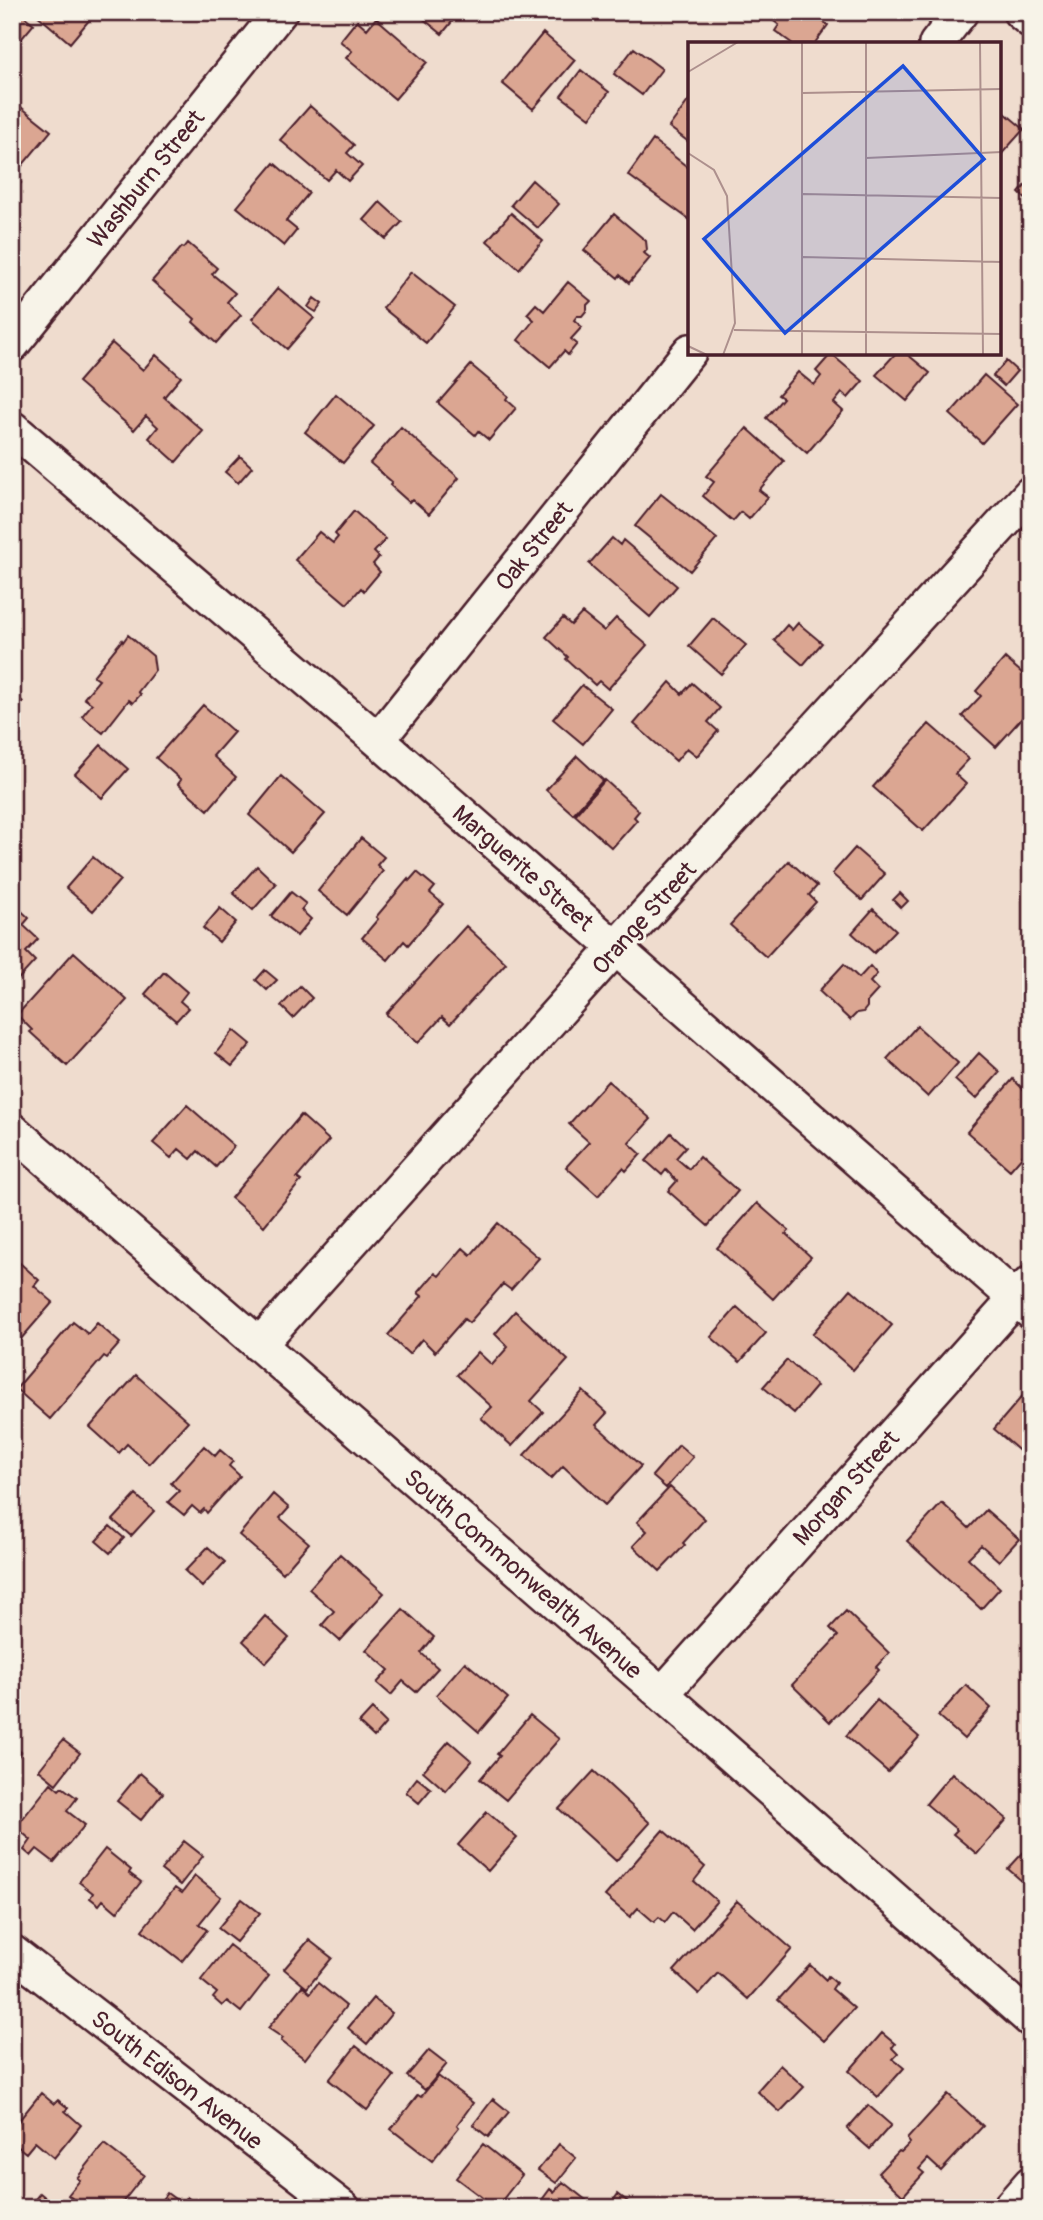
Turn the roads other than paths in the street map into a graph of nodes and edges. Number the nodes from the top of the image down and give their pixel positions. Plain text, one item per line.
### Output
1 (280, 12) edge
2 (961, 12) edge
3 (1020, 12) edge
4 (1031, 21) edge
5 (938, 42) edge
6 (12, 345) edge
7 (688, 353) edge
8 (12, 428) edge
9 (1031, 493) edge
10 (378, 740) junction
11 (615, 949) junction
12 (12, 1130) edge
13 (1026, 1298) edge
14 (260, 1345) junction
15 (662, 1694) junction
16 (12, 1952) edge
17 (1031, 2020) edge
18 (1031, 2183) edge
19 (343, 2208) edge
20 (1009, 2208) edge

1 - 6 street, Washburn Street
2 - 5 street
3 - 4 street
7 - 10 street, Oak Street
8 - 10 street, Marguerite Street
9 - 11 street, Orange Street
10 - 11 street, Marguerite Street
11 - 13 street, Marguerite Street
11 - 14 street, Orange Street
12 - 14 street, South Commonwealth Avenue
13 - 15 street, Morgan Street
14 - 15 street, South Commonwealth Avenue
15 - 17 street, South Commonwealth Avenue
16 - 19 street, South Edison Avenue
18 - 20 street

